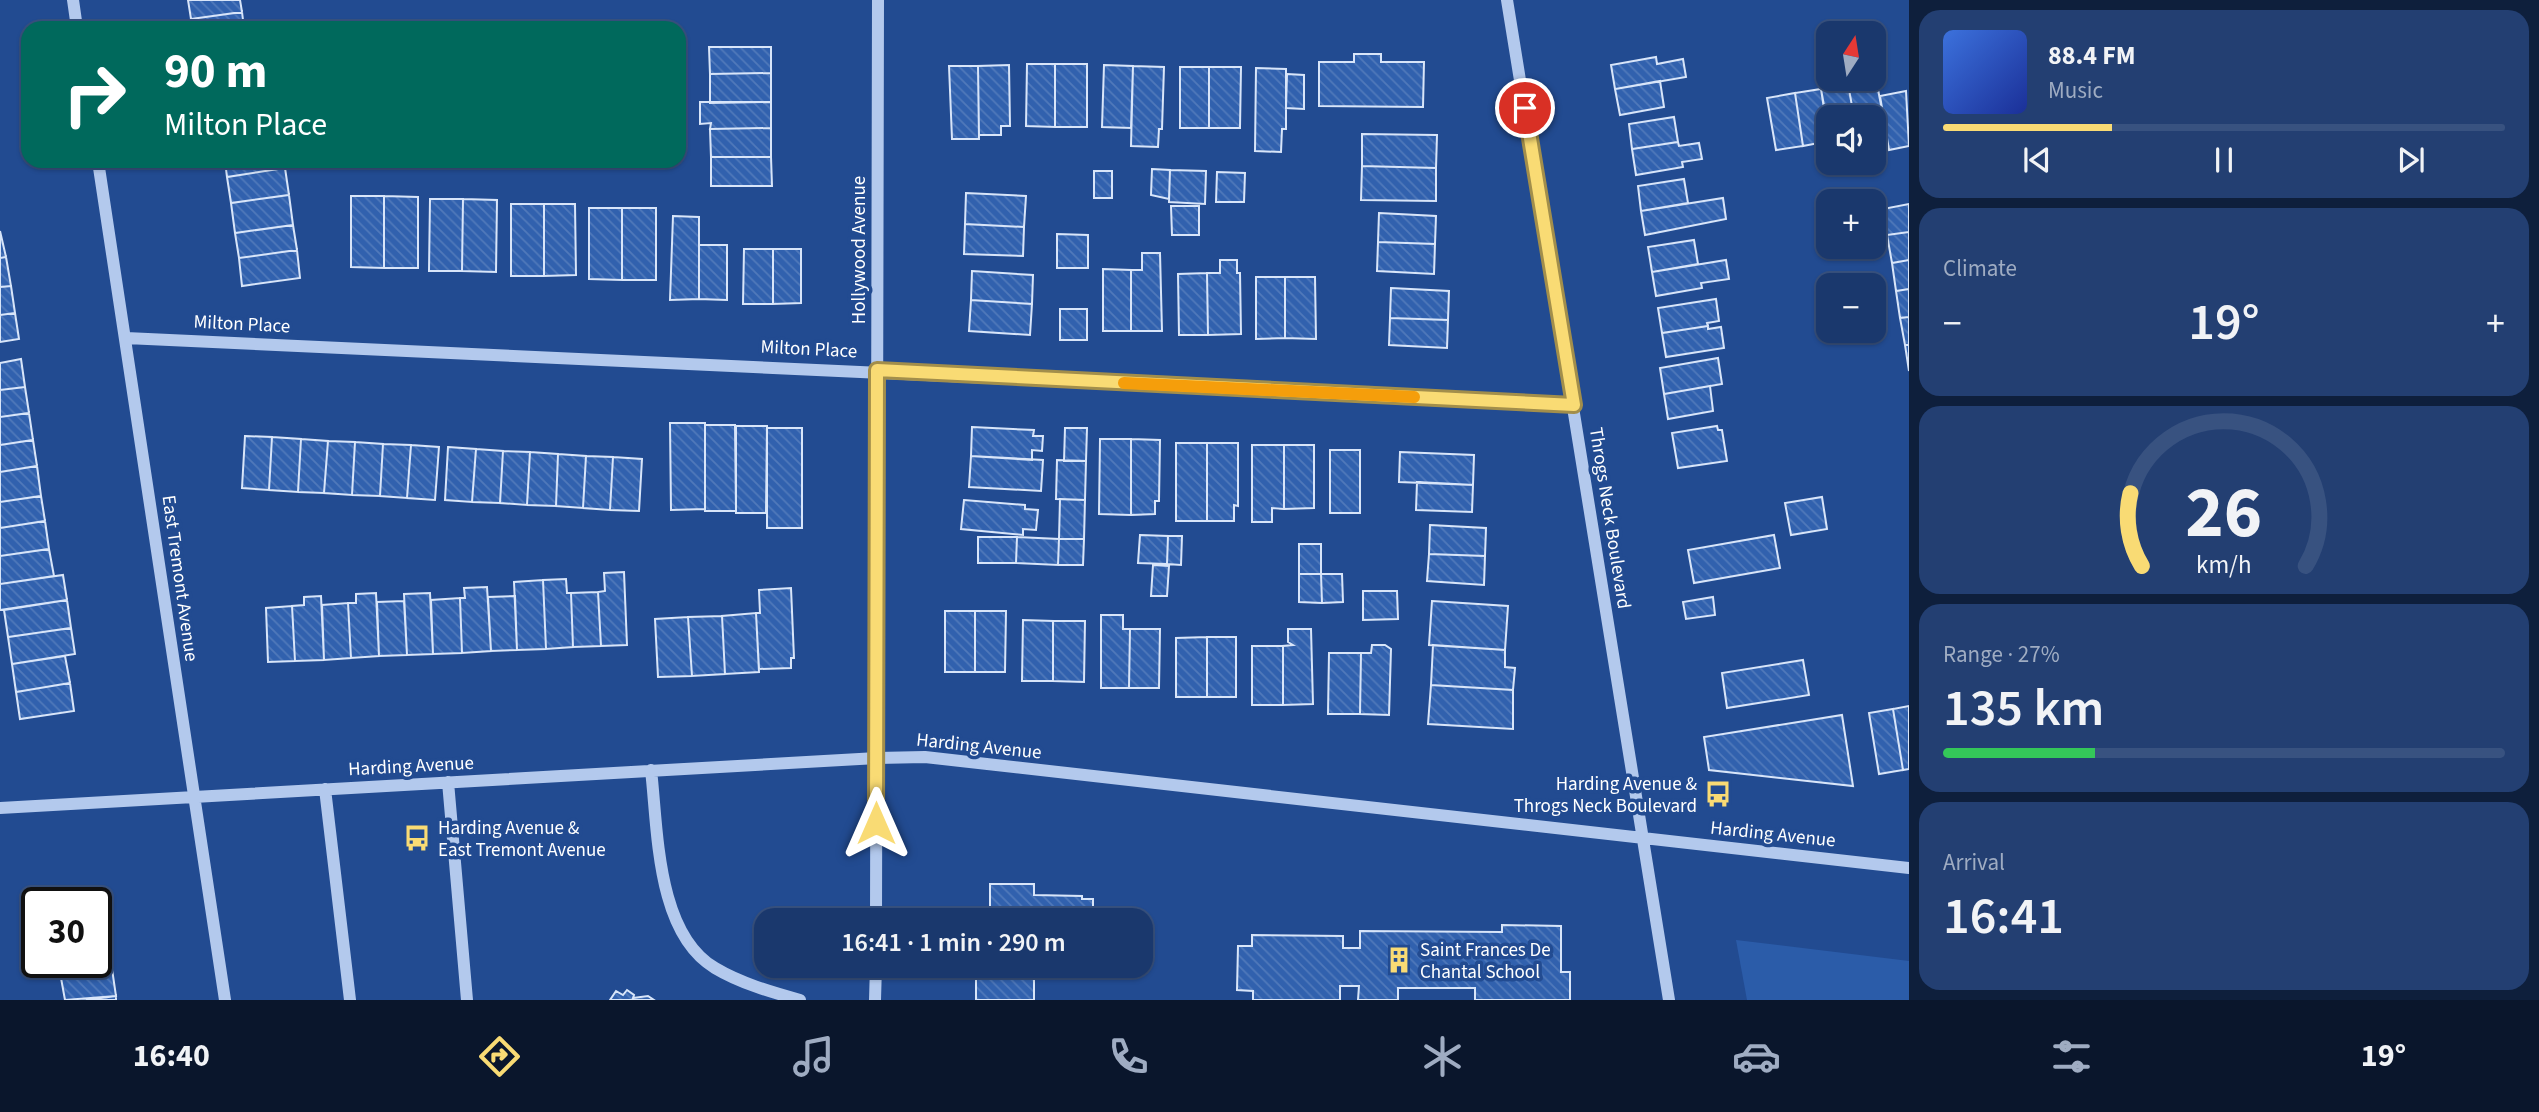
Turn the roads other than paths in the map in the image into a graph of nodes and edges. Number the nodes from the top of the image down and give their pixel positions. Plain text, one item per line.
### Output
1 (73, 0) edge
2 (878, 0) edge
3 (1507, 0) edge
4 (76, 21) edge
5 (99, 168) edge
6 (126, 338) junction
7 (877, 370) junction
8 (1574, 405) junction
9 (877, 758) junction
10 (652, 771) junction
11 (448, 782) junction
12 (325, 789) junction
13 (194, 797) junction
14 (0, 808) edge
15 (1643, 838) junction
16 (1909, 868) edge
17 (876, 908) edge
18 (876, 978) edge
19 (225, 1000) edge
20 (351, 1000) edge
21 (467, 1000) edge
22 (800, 1000) edge
23 (875, 1000) edge
24 (1669, 1000) edge

1 - 4 street
2 - 7 street, Hollywood Avenue
3 - 8 street, Throgs Neck Boulevard
5 - 6 street, East Tremont Avenue
6 - 7 street, Milton Place
6 - 13 street, East Tremont Avenue
7 - 8 street, Milton Place
7 - 9 street, Hollywood Avenue
8 - 15 street, Throgs Neck Boulevard
9 - 10 street, Harding Avenue
9 - 15 street, Harding Avenue
9 - 17 street, Hollywood Avenue
10 - 11 street, Harding Avenue
10 - 22 street
11 - 12 street, Harding Avenue
11 - 21 street
12 - 13 street, Harding Avenue
12 - 20 street
13 - 14 street, Harding Avenue
13 - 19 street, East Tremont Avenue
15 - 16 street, Harding Avenue
15 - 24 street, Throgs Neck Boulevard
18 - 23 street

